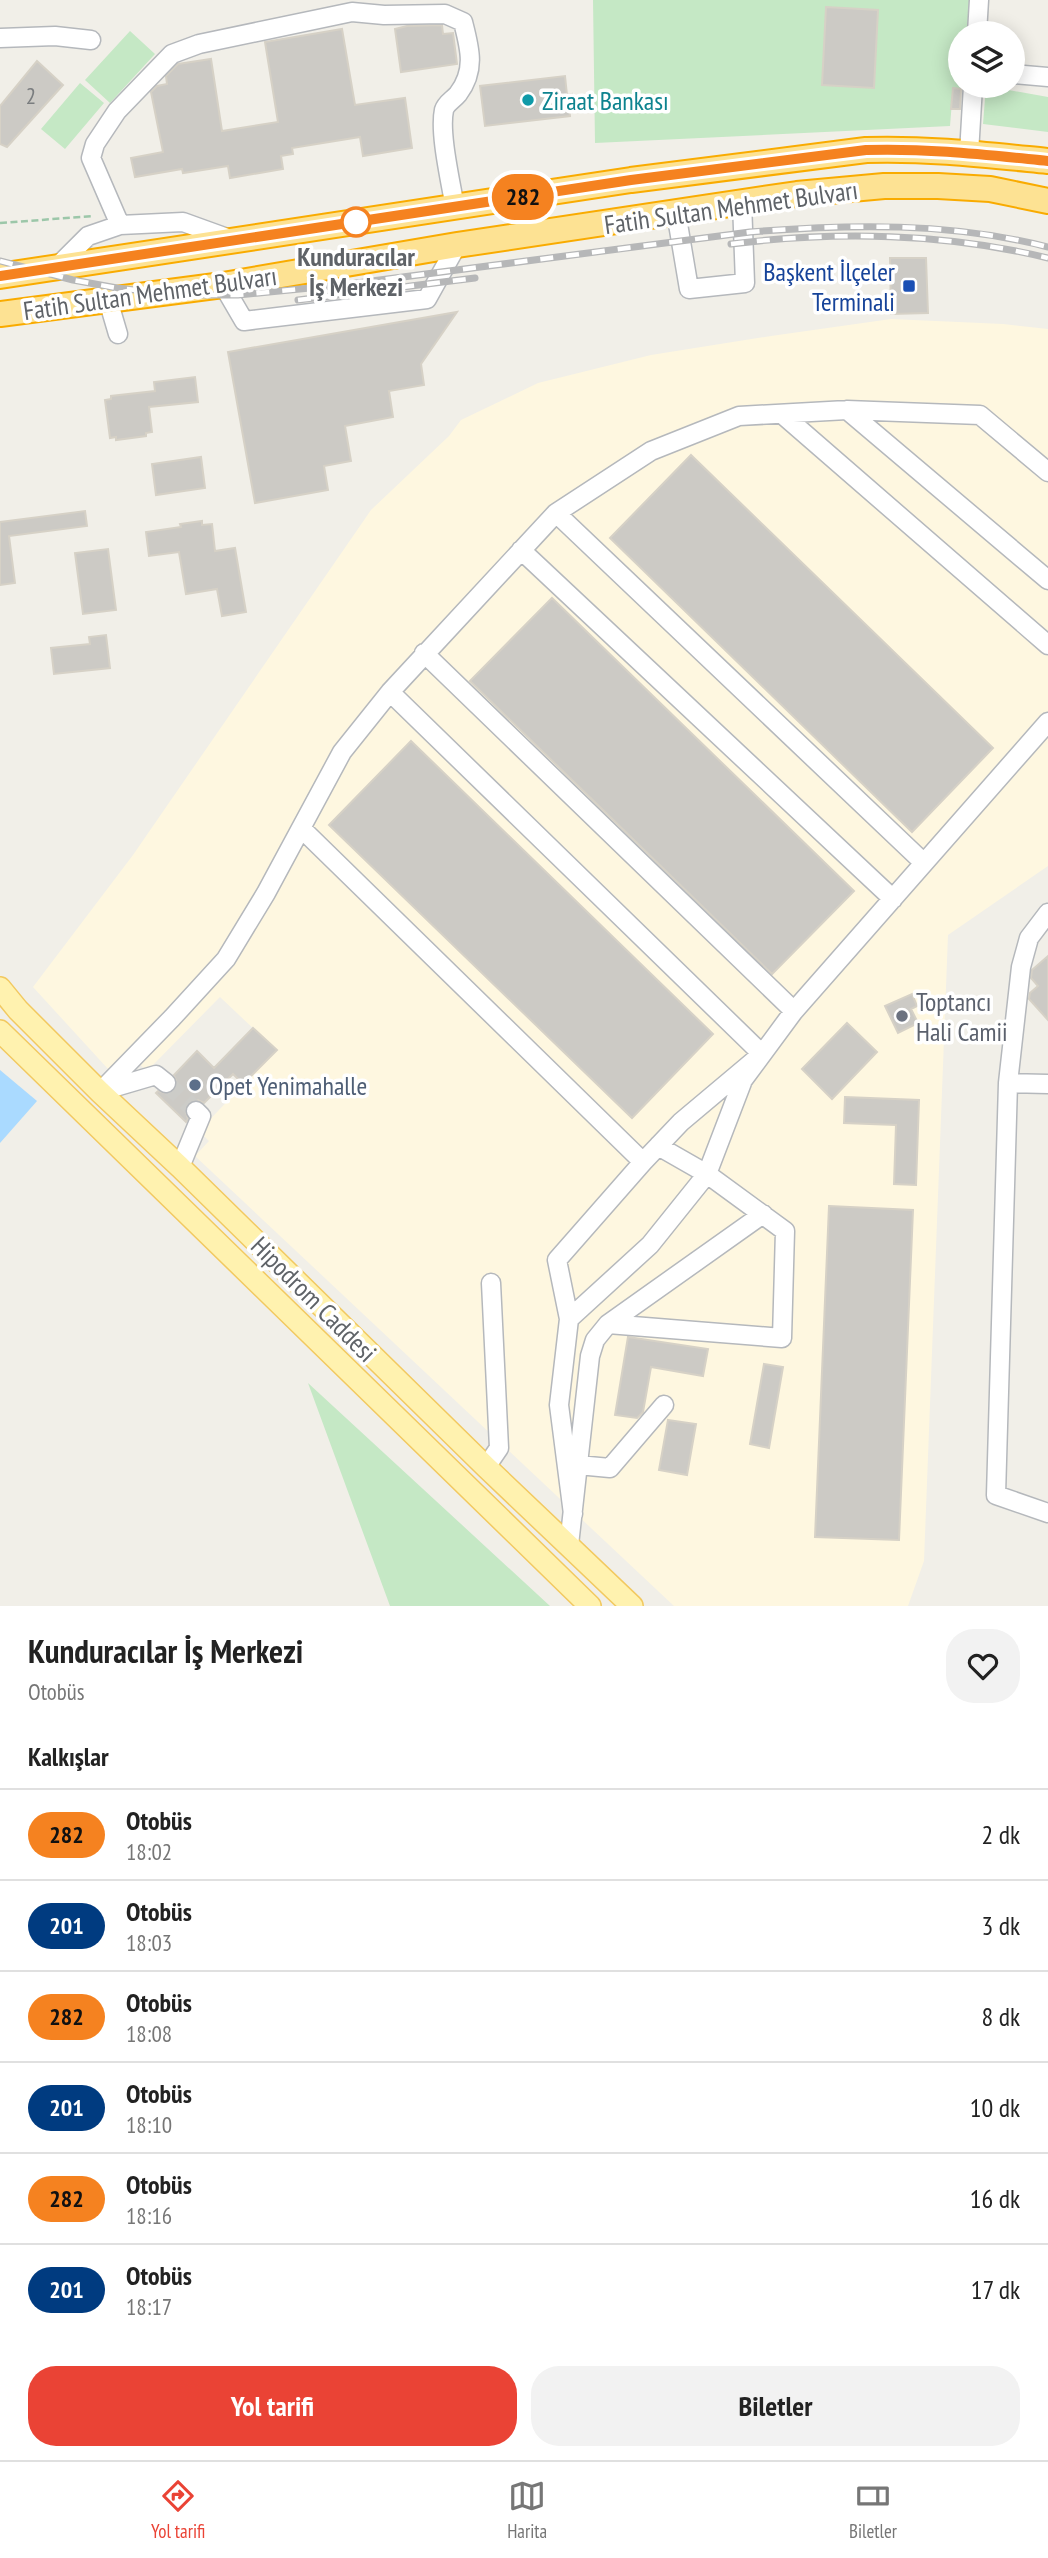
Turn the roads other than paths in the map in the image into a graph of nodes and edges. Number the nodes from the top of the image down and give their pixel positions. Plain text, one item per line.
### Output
1 (979, 0) edge
2 (978, 21) edge
3 (91, 40) dead end
4 (1, 41) edge
5 (1025, 75) edge
6 (1048, 77) edge
7 (972, 98) edge
8 (969, 153) junction
9 (1048, 161) edge
10 (1048, 201) edge
11 (742, 202) junction
12 (455, 208) junction
13 (676, 212) junction
14 (118, 220) junction
15 (233, 240) junction
16 (457, 245) junction
17 (57, 267) junction
18 (0, 276) edge
19 (223, 285) junction
20 (108, 300) junction
21 (0, 314) edge
22 (118, 334) dead end
23 (847, 410) junction
24 (782, 414) junction
25 (1048, 472) edge
26 (556, 513) junction
27 (521, 550) junction
28 (1048, 580) edge
29 (1048, 645) edge
30 (424, 653) junction
31 (390, 692) junction
32 (1048, 722) edge
33 (302, 829) junction
34 (924, 863) junction
35 (893, 899) junction
36 (1048, 913) edge
37 (0, 988) edge
38 (794, 1012) junction
39 (0, 1031) edge
40 (10, 1047) edge
41 (762, 1054) junction
42 (166, 1083) tunnel mouth
43 (1008, 1083) junction
44 (1048, 1084) edge
45 (100, 1092) junction
46 (196, 1111) dead end
47 (658, 1146) junction
48 (643, 1162) junction
49 (180, 1167) junction
50 (708, 1174) junction
51 (762, 1214) junction
52 (491, 1283) dead end
53 (569, 1319) junction
54 (608, 1324) junction
55 (664, 1405) dead end
56 (578, 1465) junction
57 (485, 1467) junction
58 (1048, 1513) edge
59 (573, 1514) junction
60 (569, 1545) junction
61 (590, 1606) edge
62 (632, 1606) edge

1 - 2 street
3 - 4 street
5 - 6 street
7 - 8 street
8 - 9 highway, Fatih Sultan Mehmet Bulvarı
8 - 12 highway, Fatih Sultan Mehmet Bulvarı
10 - 11 highway, Fatih Sultan Mehmet Bulvarı
11 - 13 highway, Fatih Sultan Mehmet Bulvarı
11 - 13 street
12 - 14 street
12 - 15 highway, Fatih Sultan Mehmet Bulvarı
13 - 16 highway, Fatih Sultan Mehmet Bulvarı
14 - 15 street
14 - 17 street
15 - 17 highway, Fatih Sultan Mehmet Bulvarı
16 - 19 highway, Fatih Sultan Mehmet Bulvarı
16 - 19 street
17 - 18 highway, Fatih Sultan Mehmet Bulvarı
19 - 20 highway, Fatih Sultan Mehmet Bulvarı
20 - 21 highway, Fatih Sultan Mehmet Bulvarı
20 - 22 street
23 - 24 street
23 - 25 street
23 - 28 street
24 - 26 street
24 - 29 street
26 - 27 street
26 - 34 street
27 - 30 street
27 - 35 street
30 - 31 street
30 - 38 street
31 - 33 street
31 - 41 street
32 - 34 street
33 - 45 street
33 - 48 street
34 - 35 street
35 - 38 street
36 - 43 street
37 - 45 main road, Hipodrom Caddesi
38 - 41 street
39 - 40 main road, Hipodrom Caddesi
40 - 61 main road, Hipodrom Caddesi
41 - 47 street
41 - 50 street
42 - 45 street
43 - 44 street
43 - 58 street
45 - 49 main road, Hipodrom Caddesi
46 - 49 street
47 - 48 street
47 - 50 street
48 - 53 street
49 - 57 main road, Hipodrom Caddesi
50 - 51 street
50 - 53 street
51 - 54 street
51 - 54 street
52 - 57 street
53 - 59 street
54 - 56 street
55 - 56 street
56 - 59 street
57 - 60 main road, Hipodrom Caddesi
59 - 60 street
60 - 62 main road, Hipodrom Caddesi

